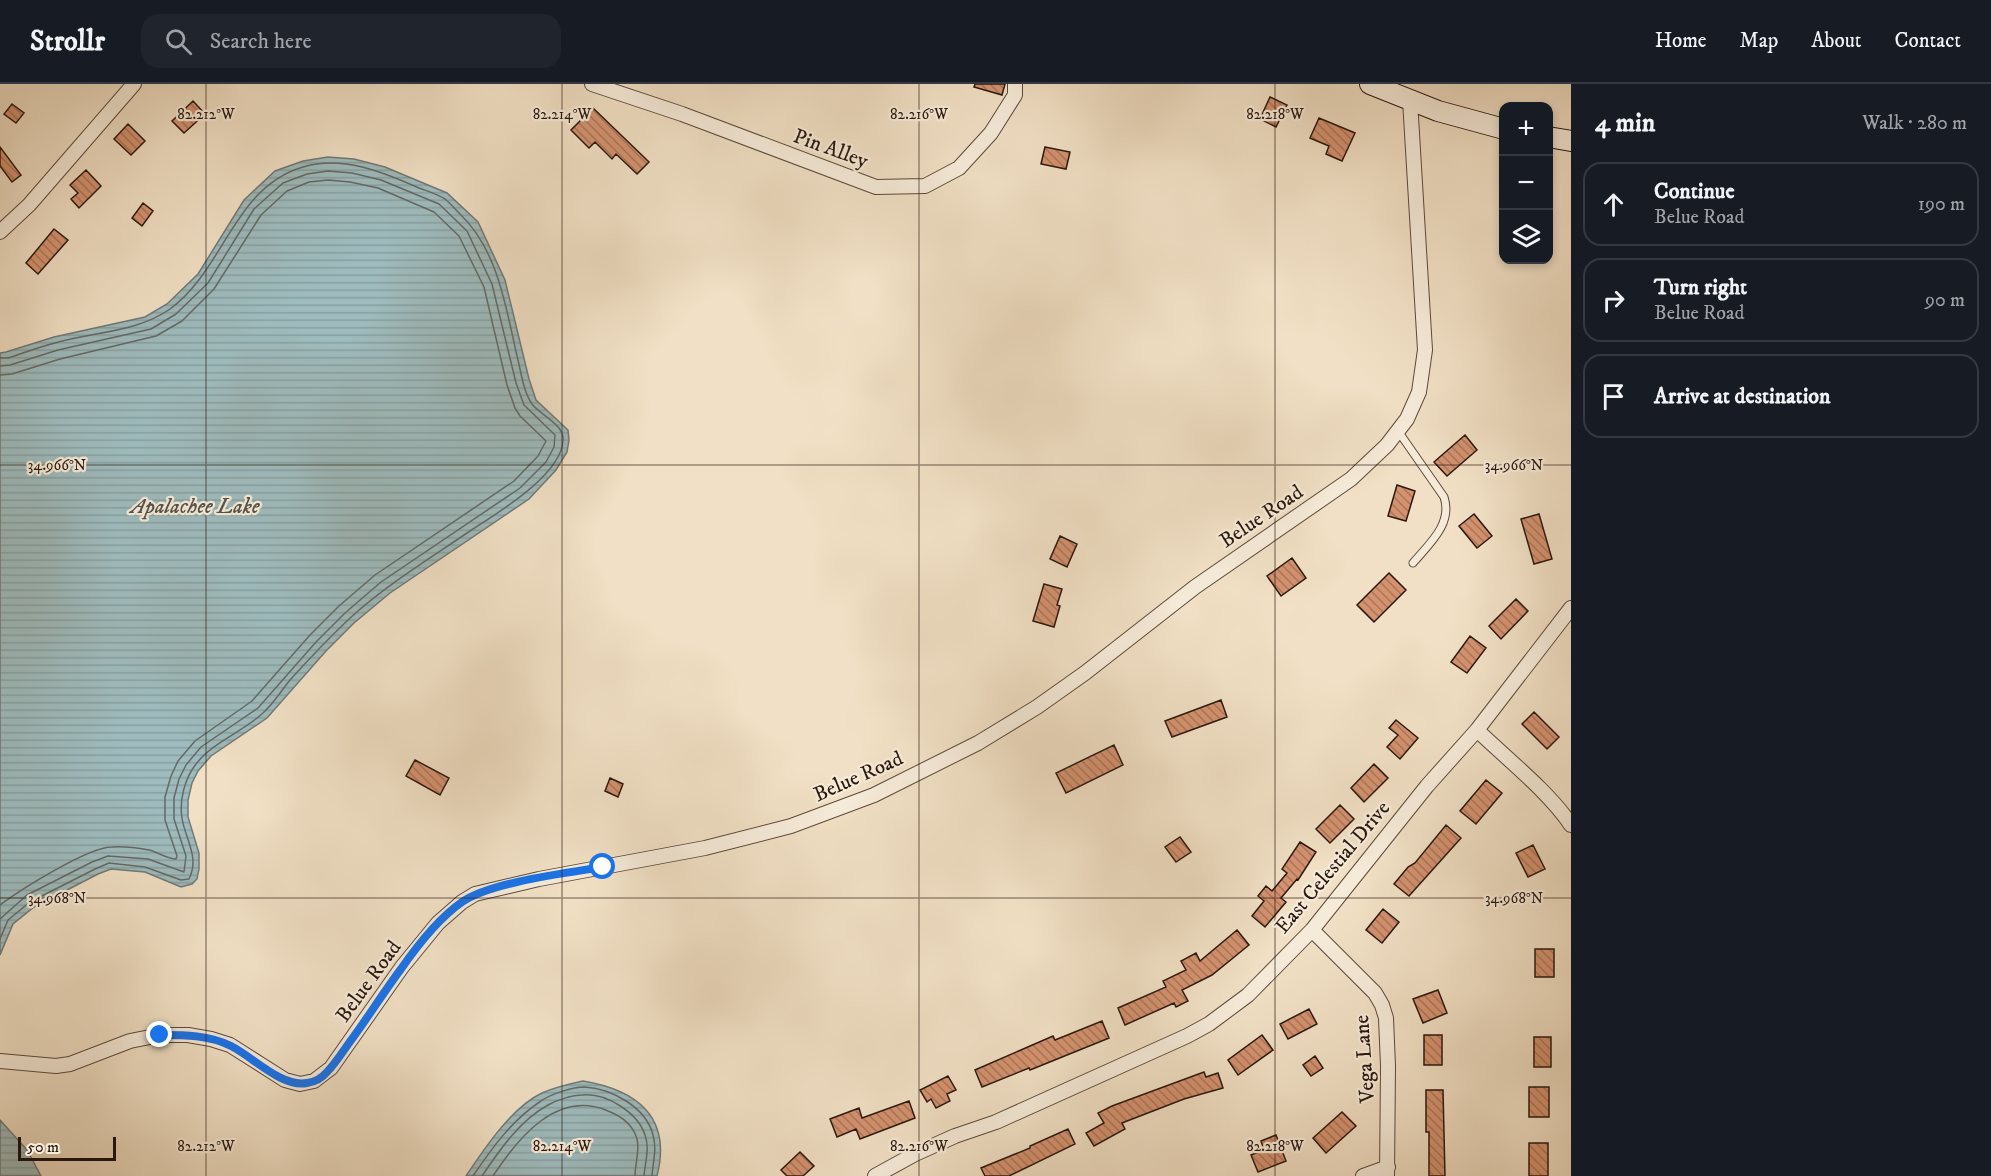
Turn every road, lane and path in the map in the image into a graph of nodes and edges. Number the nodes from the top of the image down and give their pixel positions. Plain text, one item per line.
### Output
1 (134, 84) edge
2 (592, 84) edge
3 (1016, 84) edge
4 (1370, 84) edge
5 (1410, 100) junction
6 (1499, 128) edge
7 (1553, 138) edge
8 (1571, 141) edge
9 (0, 232) edge
10 (1398, 431) junction
11 (1413, 563) dead end
12 (1571, 608) edge
13 (1477, 730) junction
14 (1571, 825) edge
15 (1312, 930) junction
16 (0, 1061) edge
17 (1388, 1171) edge
18 (875, 1176) edge
19 (1363, 1176) edge

1 - 9 street
2 - 3 street, Pin Alley
4 - 5 street
5 - 6 street
5 - 10 street, Belue Road
7 - 8 street
10 - 11 lane
10 - 16 street, Belue Road
12 - 13 street, East Celestial Drive
13 - 14 street
13 - 15 street, East Celestial Drive
15 - 17 street, Vega Lane
15 - 18 street, East Celestial Drive
17 - 19 street

